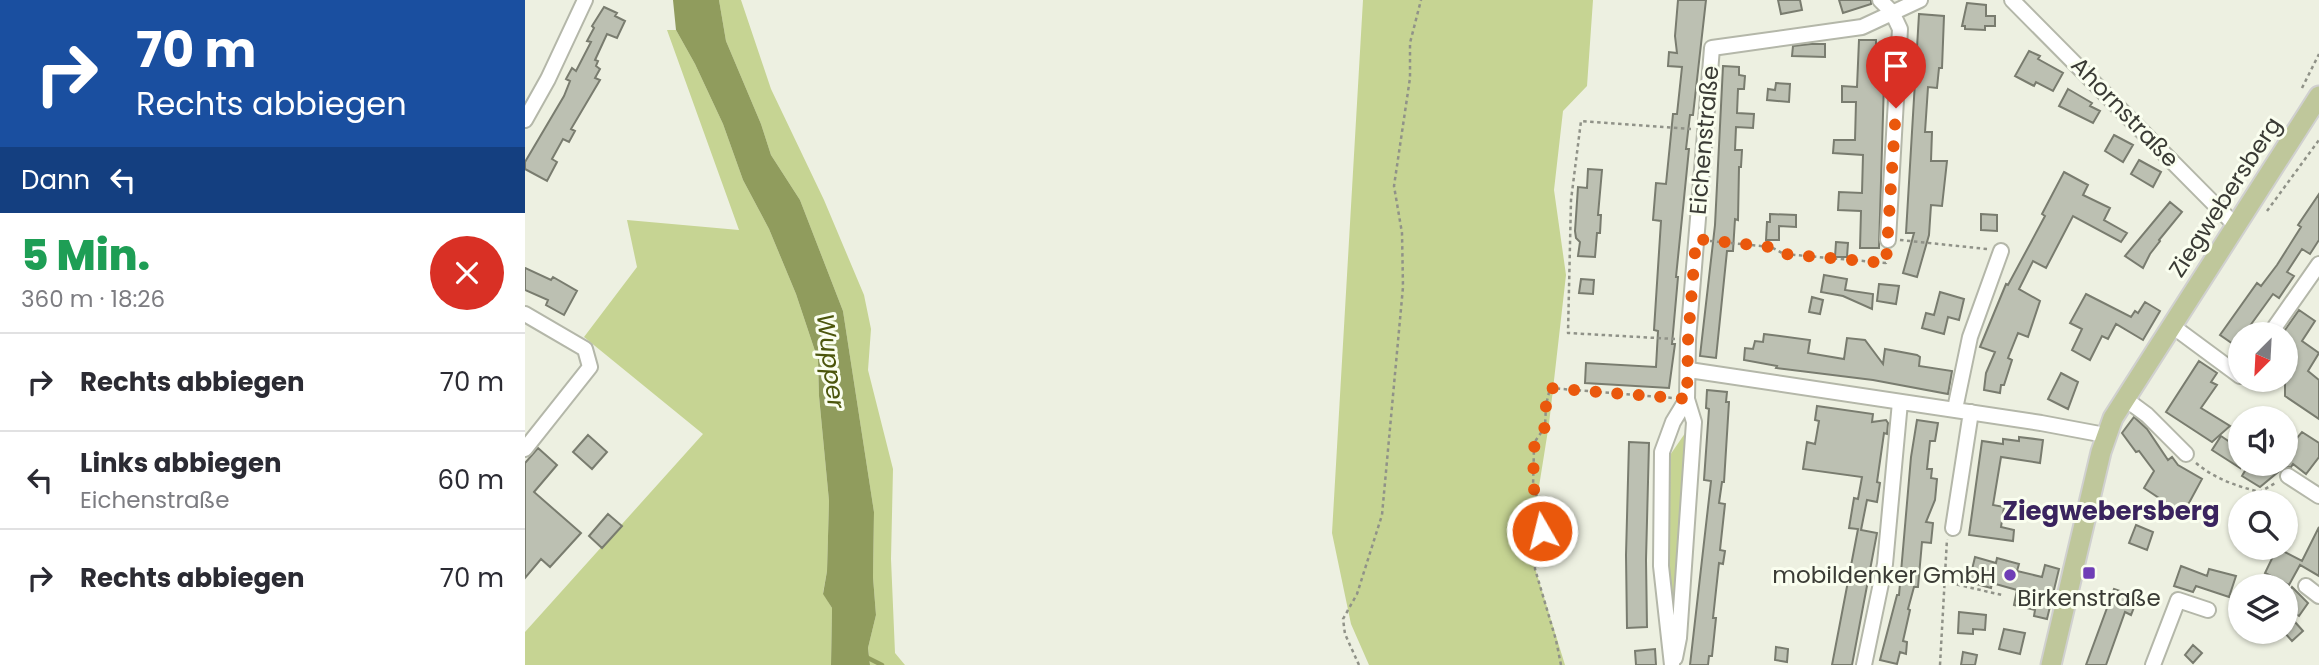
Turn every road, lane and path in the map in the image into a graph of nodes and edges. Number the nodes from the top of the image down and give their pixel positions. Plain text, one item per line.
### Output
1 (585, 0) edge
2 (1421, 0) edge
3 (1880, 0) edge
4 (1920, 0) edge
5 (2012, 0) edge
6 (1892, 12) junction
7 (2319, 96) edge
8 (2319, 116) edge
9 (525, 120) edge
10 (1705, 131) junction
11 (2285, 150) junction
12 (2236, 226) junction
13 (1696, 239) junction
14 (1888, 240) junction
15 (2001, 251) joint
16 (2319, 264) edge
17 (525, 314) edge
18 (2278, 322) edge
19 (2171, 326) junction
20 (1688, 340) junction
21 (2228, 367) edge
22 (1689, 370) junction
23 (2124, 398) junction
24 (1687, 399) junction
25 (1900, 402) junction
26 (1955, 410) junction
27 (1971, 412) junction
28 (2105, 435) junction
29 (525, 449) edge
30 (2186, 454) joint
31 (2288, 476) joint
32 (2319, 496) edge
33 (1953, 528) joint
34 (1950, 583) dead end
35 (2306, 586) dead end
36 (2002, 595) dead end
37 (2319, 596) edge
38 (2208, 610) dead end
39 (1359, 665) edge
40 (1561, 665) edge
41 (1673, 665) edge
42 (1864, 665) edge
43 (1940, 665) edge
44 (2051, 665) edge
45 (2153, 665) edge

1 - 9 street
2 - 39 path
3 - 6 street
4 - 6 street
5 - 12 street, Ahornstraße
6 - 10 street, Eichenstraße
6 - 14 street
7 - 11 main road, Ziegwebersberg
8 - 11 main road
10 - 13 street, Eichenstraße
10 - 20 path
11 - 12 main road, Ziegwebersberg
12 - 19 main road, Ziegwebersberg
13 - 14 path
13 - 20 street, Eichenstraße
14 - 15 path
15 - 26 street
16 - 18 street
17 - 29 street
19 - 21 street
19 - 23 main road, Ziegwebersberg
20 - 22 street, Eichenstraße
22 - 24 street, Eichenstraße
22 - 25 street
23 - 28 main road, Ziegwebersberg
23 - 30 street
24 - 40 path
24 - 41 street, Eichenstraße
24 - 41 street, Eichenstraße
25 - 26 street
25 - 42 street
26 - 27 street
27 - 28 street
27 - 33 street
28 - 44 main road, Ziegwebersberg
30 - 31 path
31 - 32 street
33 - 43 path
34 - 36 path
35 - 37 street
38 - 45 street

